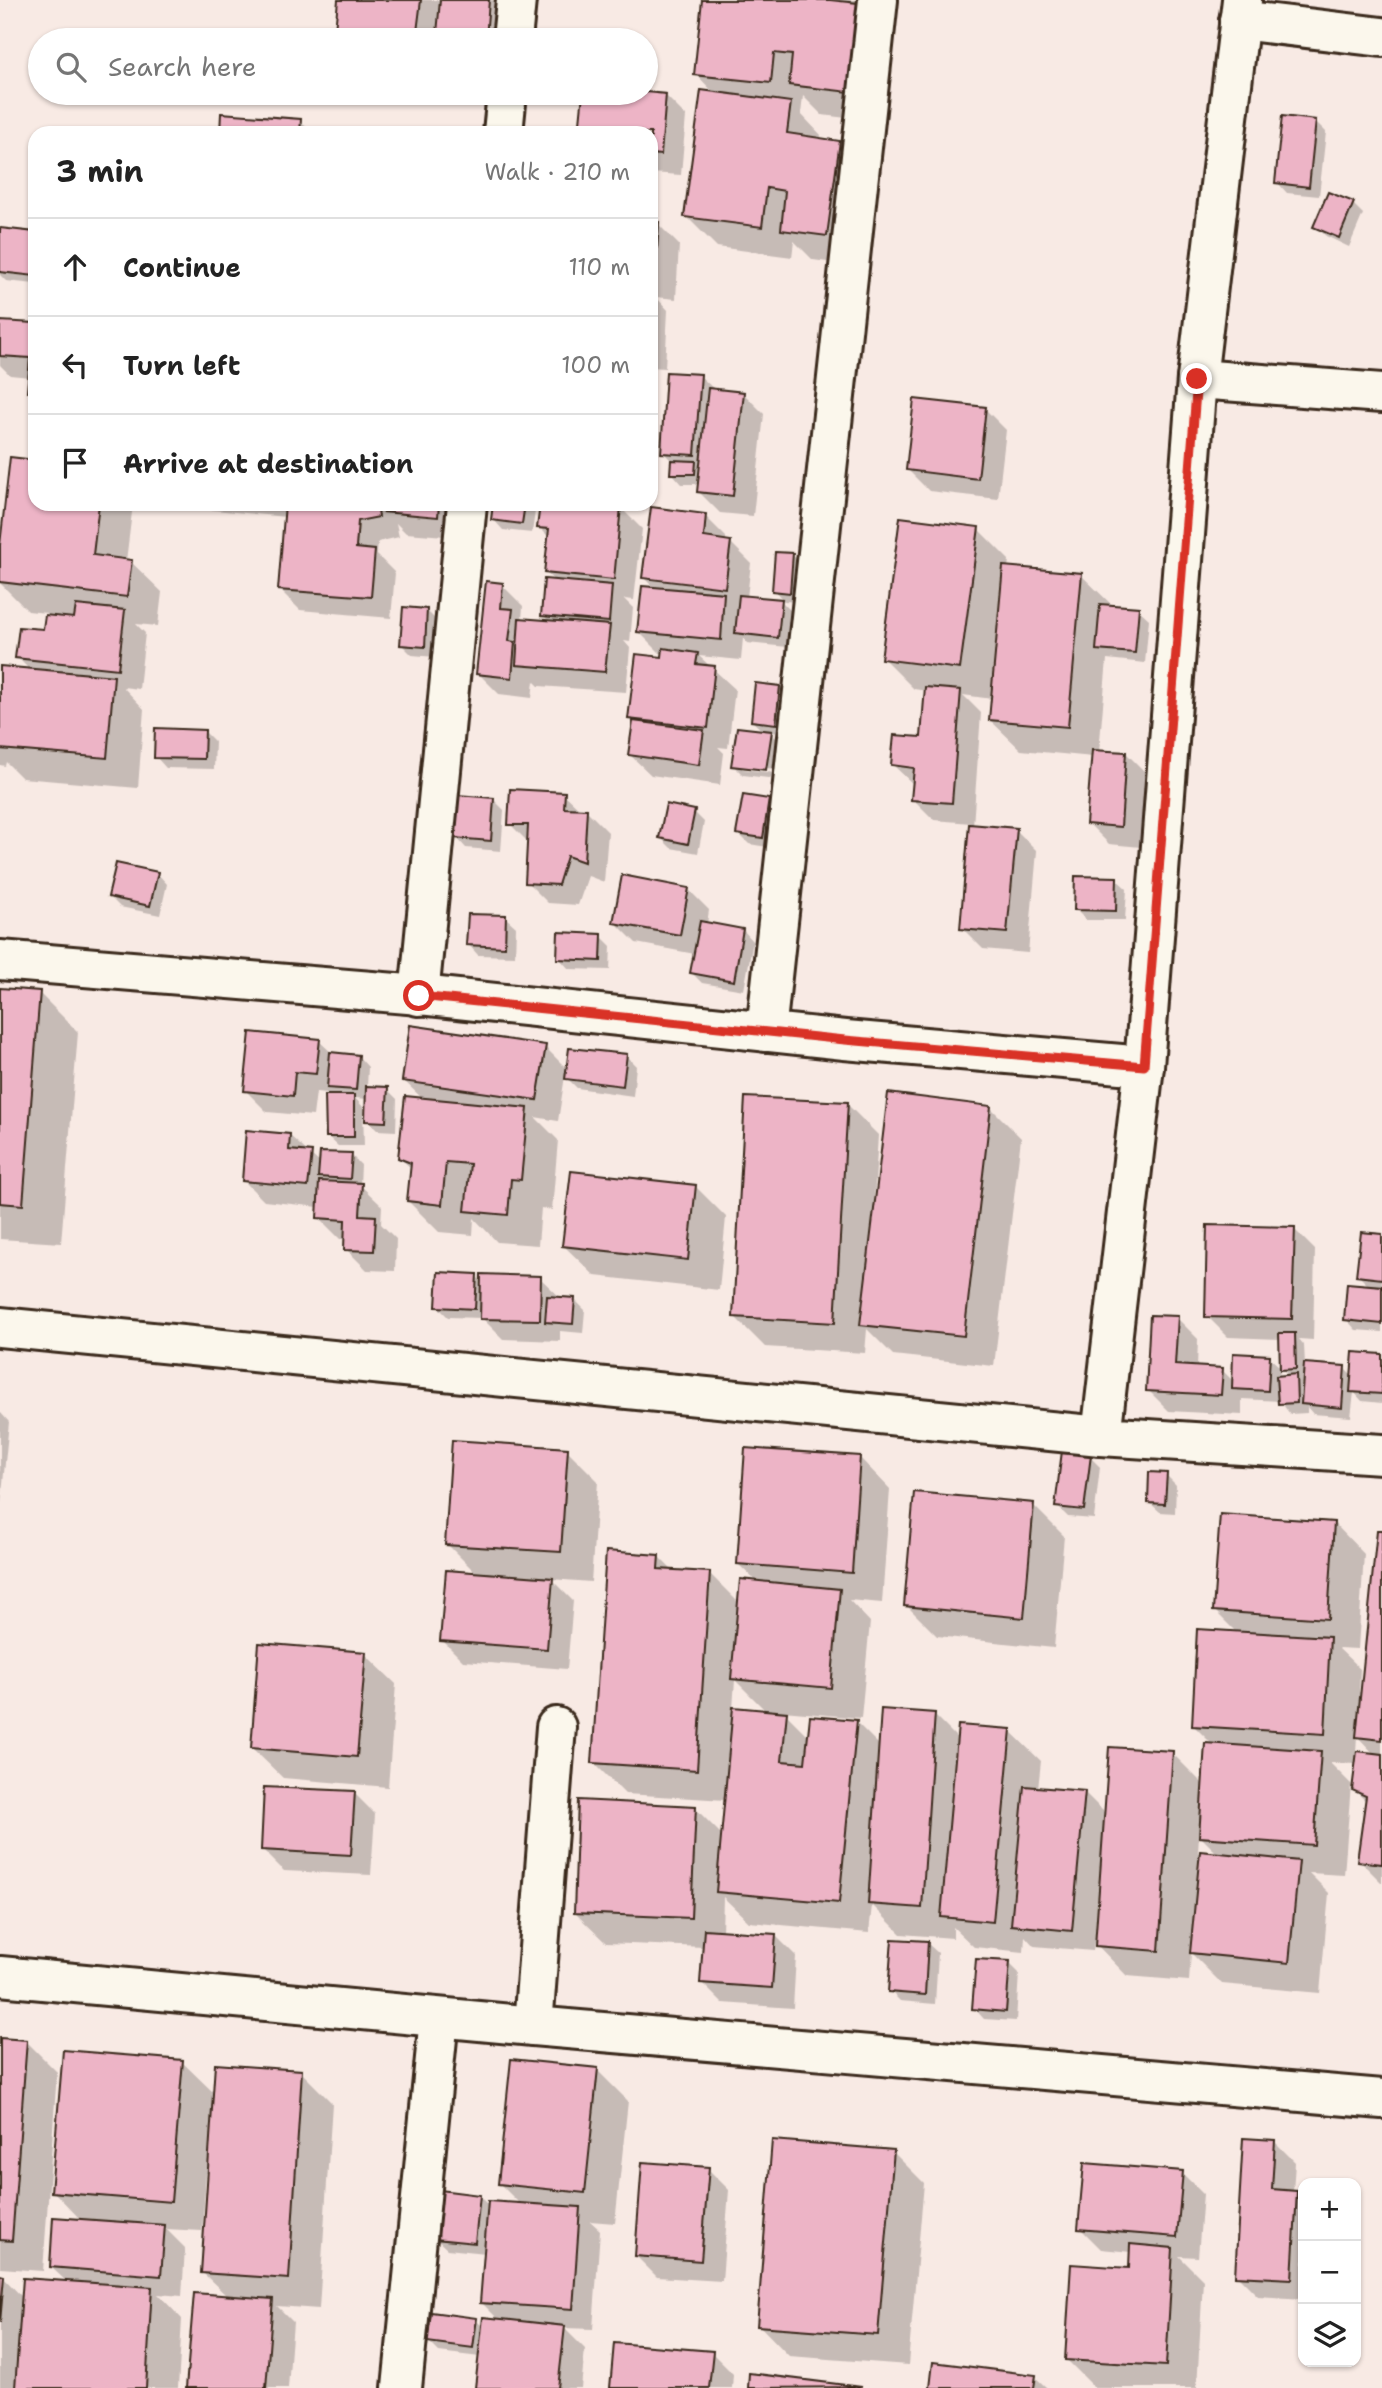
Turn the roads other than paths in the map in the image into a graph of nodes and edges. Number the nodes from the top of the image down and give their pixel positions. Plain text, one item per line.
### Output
1 (516, 0) edge
2 (878, 0) edge
3 (1241, 10) edge
4 (513, 28) edge
5 (1382, 37) edge
6 (506, 105) edge
7 (504, 126) edge
8 (1197, 379) junction
9 (1382, 393) edge
10 (466, 511) edge
11 (0, 960) edge
12 (419, 996) junction
13 (766, 1032) junction
14 (1144, 1066) junction
15 (0, 1327) edge
16 (1101, 1436) junction
17 (1382, 1454) edge
18 (556, 1727) dead end
19 (0, 1976) edge
20 (439, 2018) junction
21 (533, 2026) junction
22 (1382, 2099) edge
23 (402, 2388) edge

1 - 4 street
2 - 13 street
3 - 5 street
3 - 8 street
6 - 7 street
8 - 9 street
8 - 14 street
10 - 12 street
11 - 12 street
12 - 13 street
13 - 14 street
14 - 16 street
15 - 16 street
16 - 17 street
18 - 21 street
19 - 20 street
20 - 21 street
20 - 23 street
21 - 22 street

